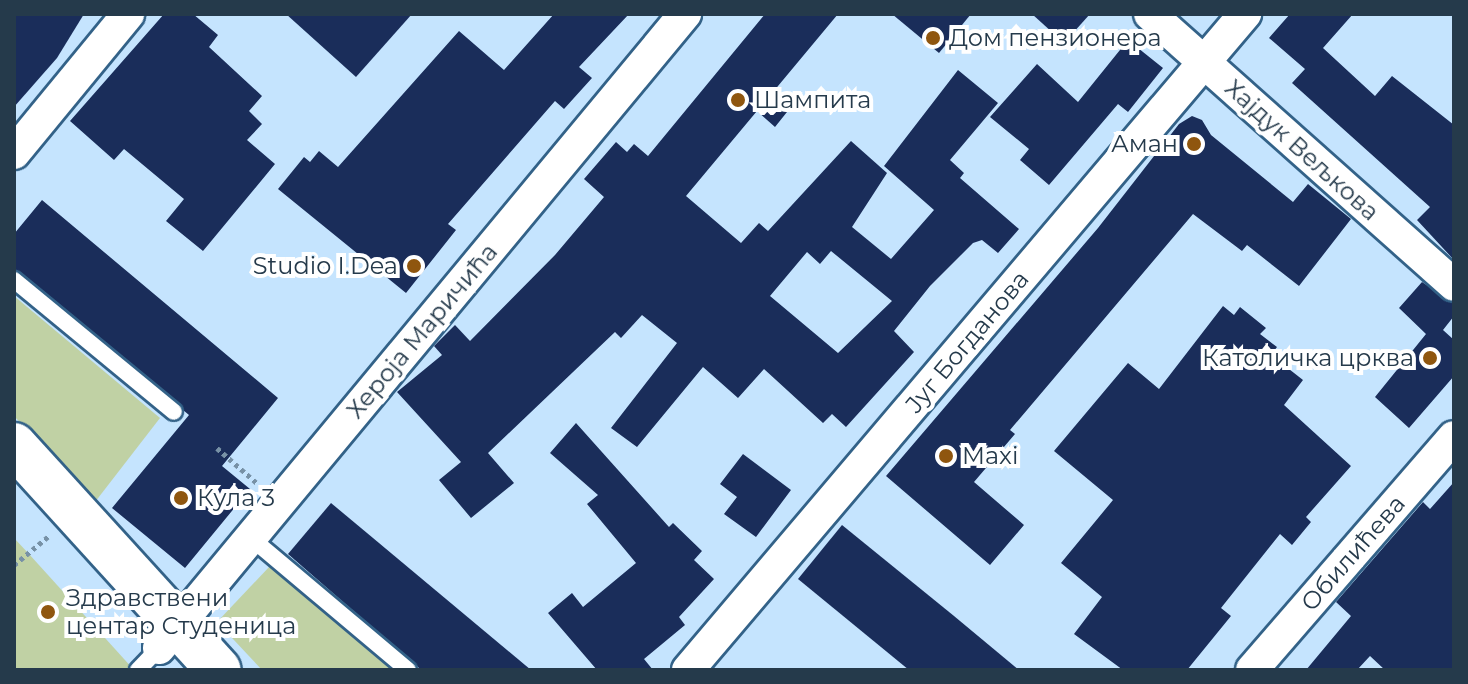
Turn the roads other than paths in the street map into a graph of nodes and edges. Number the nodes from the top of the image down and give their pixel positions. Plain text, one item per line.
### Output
1 (128, 14) edge
2 (685, 14) edge
3 (1150, 14) edge
4 (1245, 14) edge
5 (1204, 62) junction
6 (14, 153) edge
7 (14, 280) edge
8 (1454, 285) edge
9 (174, 412) dead end
10 (1454, 437) edge
11 (14, 445) edge
12 (14, 489) edge
13 (251, 538) junction
14 (163, 653) edge
15 (219, 670) edge
16 (408, 670) edge
17 (688, 670) edge
18 (1252, 670) edge

1 - 6 street
2 - 13 street, Хероја Маричића
3 - 5 street, Хајдук Вељкова
4 - 5 street, Југ Богданова
5 - 8 street, Хајдук Вељкова
5 - 17 street, Југ Богданова
7 - 9 lane
10 - 18 street, Обилићева
11 - 14 main road
12 - 14 main road
13 - 14 street, Хероја Маричића
13 - 16 lane
14 - 15 main road

